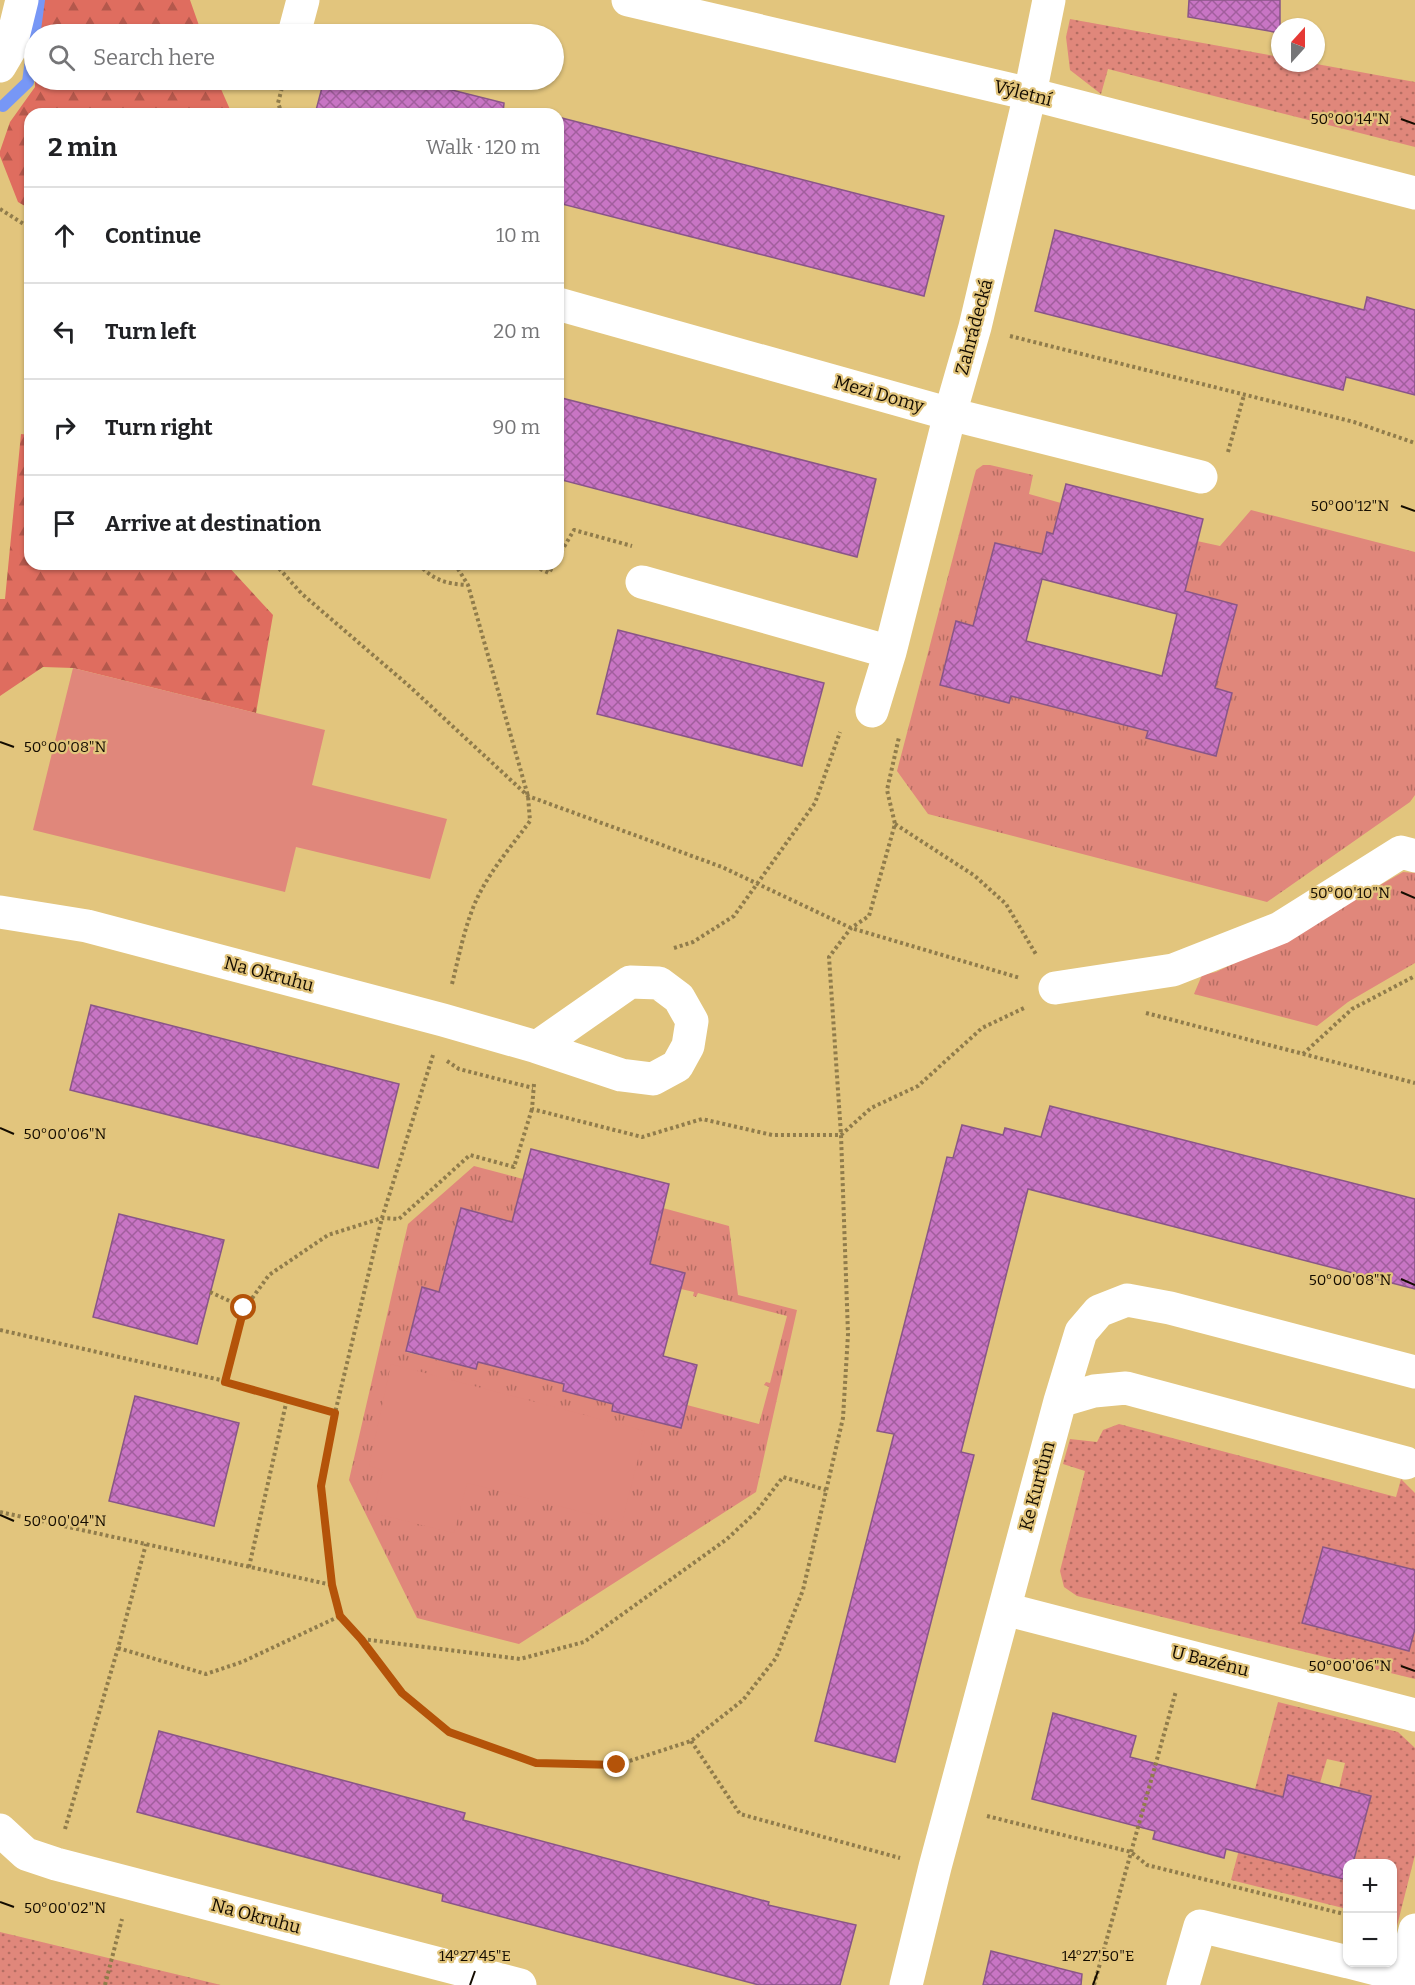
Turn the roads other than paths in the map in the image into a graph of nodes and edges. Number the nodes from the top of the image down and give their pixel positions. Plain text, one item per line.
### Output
1 (22, 0) edge
2 (303, 0) edge
3 (628, 0) edge
4 (1049, 0) edge
5 (297, 24) edge
6 (0, 66) edge
7 (1030, 94) junction
8 (1415, 194) edge
9 (564, 306) edge
10 (951, 414) junction
11 (1202, 477) road end
12 (642, 582) road end
13 (890, 652) junction
14 (872, 711) road end
15 (1415, 856) edge
16 (0, 912) edge
17 (1055, 988) road end
18 (537, 1047) road end
19 (1415, 1372) edge
20 (1060, 1401) junction
21 (1406, 1463) dead end
22 (1005, 1609) junction
23 (1415, 1715) edge
24 (0, 1830) edge
25 (1415, 1930) edge
26 (1343, 1961) edge
27 (1363, 1967) edge
28 (1402, 1980) edge
29 (520, 1985) edge
30 (906, 1985) edge
31 (1183, 1985) edge

1 - 6 street
2 - 5 street
3 - 7 street, Výletní
4 - 7 street, Zahrádecká
7 - 8 street, Výletní
7 - 10 street, Zahrádecká
9 - 10 street, Mezi Domy
10 - 11 street, Mezi Domy
10 - 13 street, Zahrádecká
12 - 13 street
13 - 14 street, Zahrádecká
15 - 17 street
16 - 18 street, Na Okruhu
19 - 20 street, Ke Kurtům
20 - 21 street
20 - 22 street, Ke Kurtům
22 - 23 street, U Bazénu
22 - 30 street, Ke Kurtům
24 - 29 street, Na Okruhu
25 - 28 street
26 - 31 street
27 - 28 street

